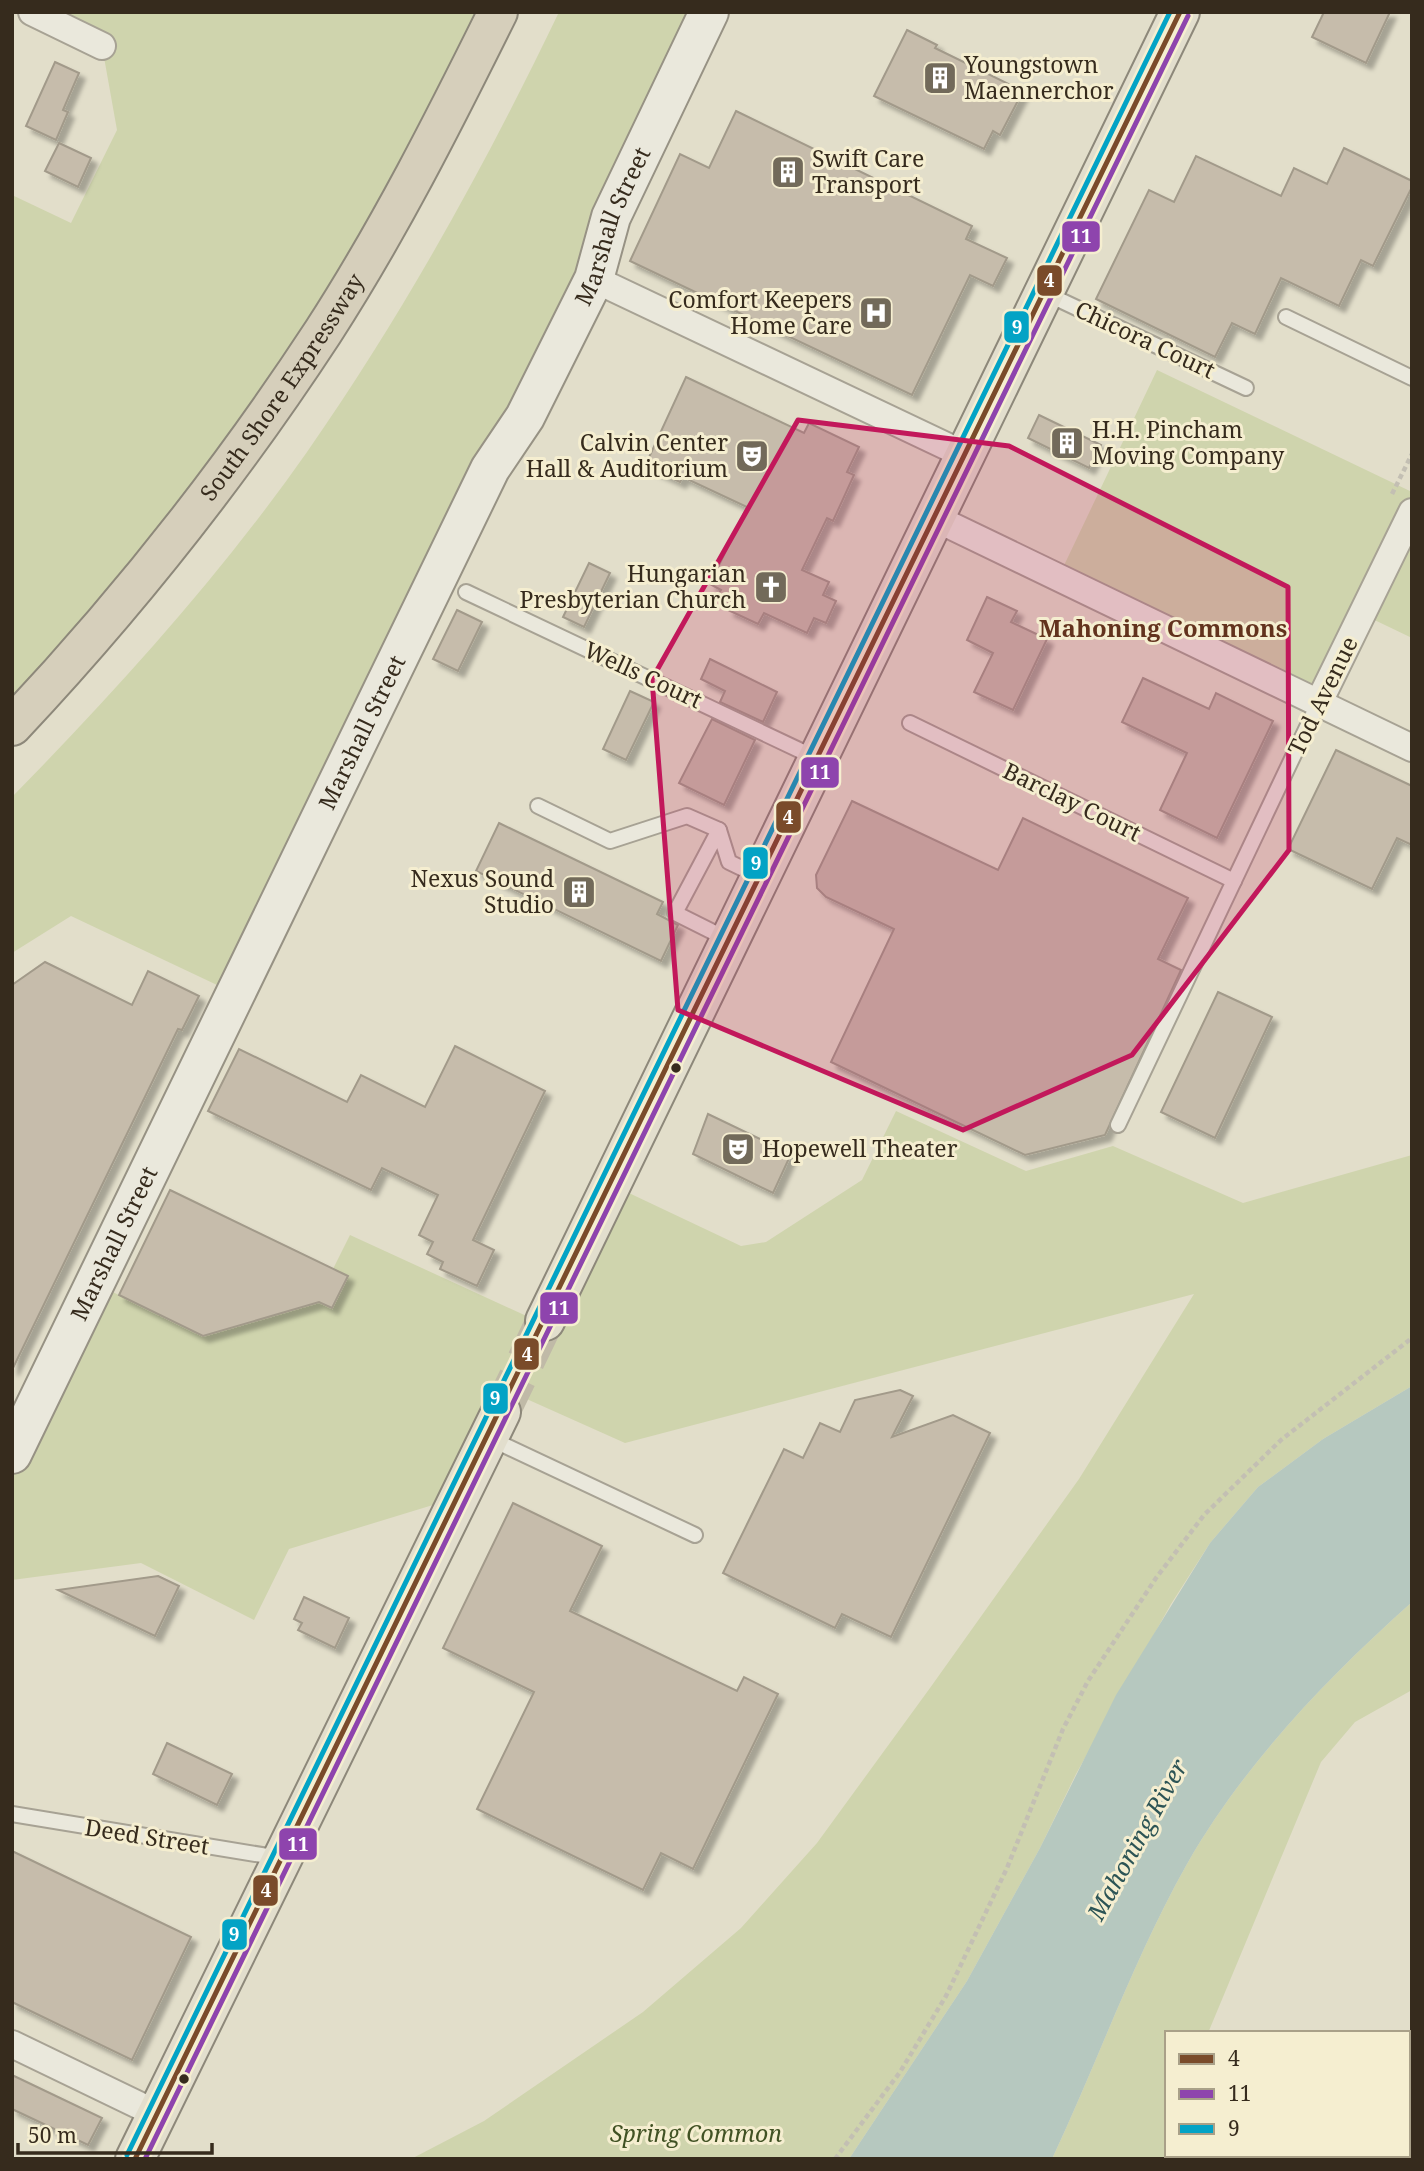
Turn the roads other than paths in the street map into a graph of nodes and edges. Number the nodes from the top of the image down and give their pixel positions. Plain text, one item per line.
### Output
1 (32, 12) edge
2 (498, 12) edge
3 (709, 12) edge
4 (1180, 12) edge
5 (102, 46) dead end
6 (594, 279) junction
7 (1044, 292) junction
8 (1286, 317) dead end
9 (1412, 378) edge
10 (1246, 388) dead end
11 (965, 455) junction
12 (1400, 508) edge
13 (935, 518) junction
14 (466, 592) dead end
15 (1318, 704) junction
16 (910, 723) dead end
17 (12, 726) edge
18 (1412, 748) edge
19 (819, 760) junction
20 (538, 806) dead end
21 (719, 830) junction
22 (761, 877) junction
23 (1234, 881) junction
24 (730, 941) junction
25 (1118, 1125) dead end
26 (545, 1321) tunnel mouth
27 (495, 1425) joint
28 (12, 1454) edge
29 (695, 1535) dead end
30 (12, 1814) edge
31 (283, 1858) junction
32 (12, 2044) edge
33 (157, 2114) junction
34 (135, 2159) edge

1 - 5 street
2 - 17 highway, South Shore Expressway
3 - 6 street, Marshall Street
4 - 7 main road
6 - 11 street
6 - 28 street, Marshall Street
7 - 10 lane, Chicora Court
7 - 11 main road
8 - 9 lane
11 - 13 main road
12 - 15 street, Tod Avenue
13 - 15 street
13 - 19 main road
14 - 19 lane, Wells Court
15 - 18 street
15 - 23 lane, Tod Avenue
16 - 23 lane, Barclay Court
19 - 22 main road
20 - 21 lane
21 - 22 lane
21 - 24 lane
22 - 24 main road
23 - 25 lane, Tod Avenue
24 - 26 main road
27 - 29 lane
27 - 31 main road
30 - 31 lane, Deed Street
31 - 33 main road
32 - 33 street
33 - 34 main road

